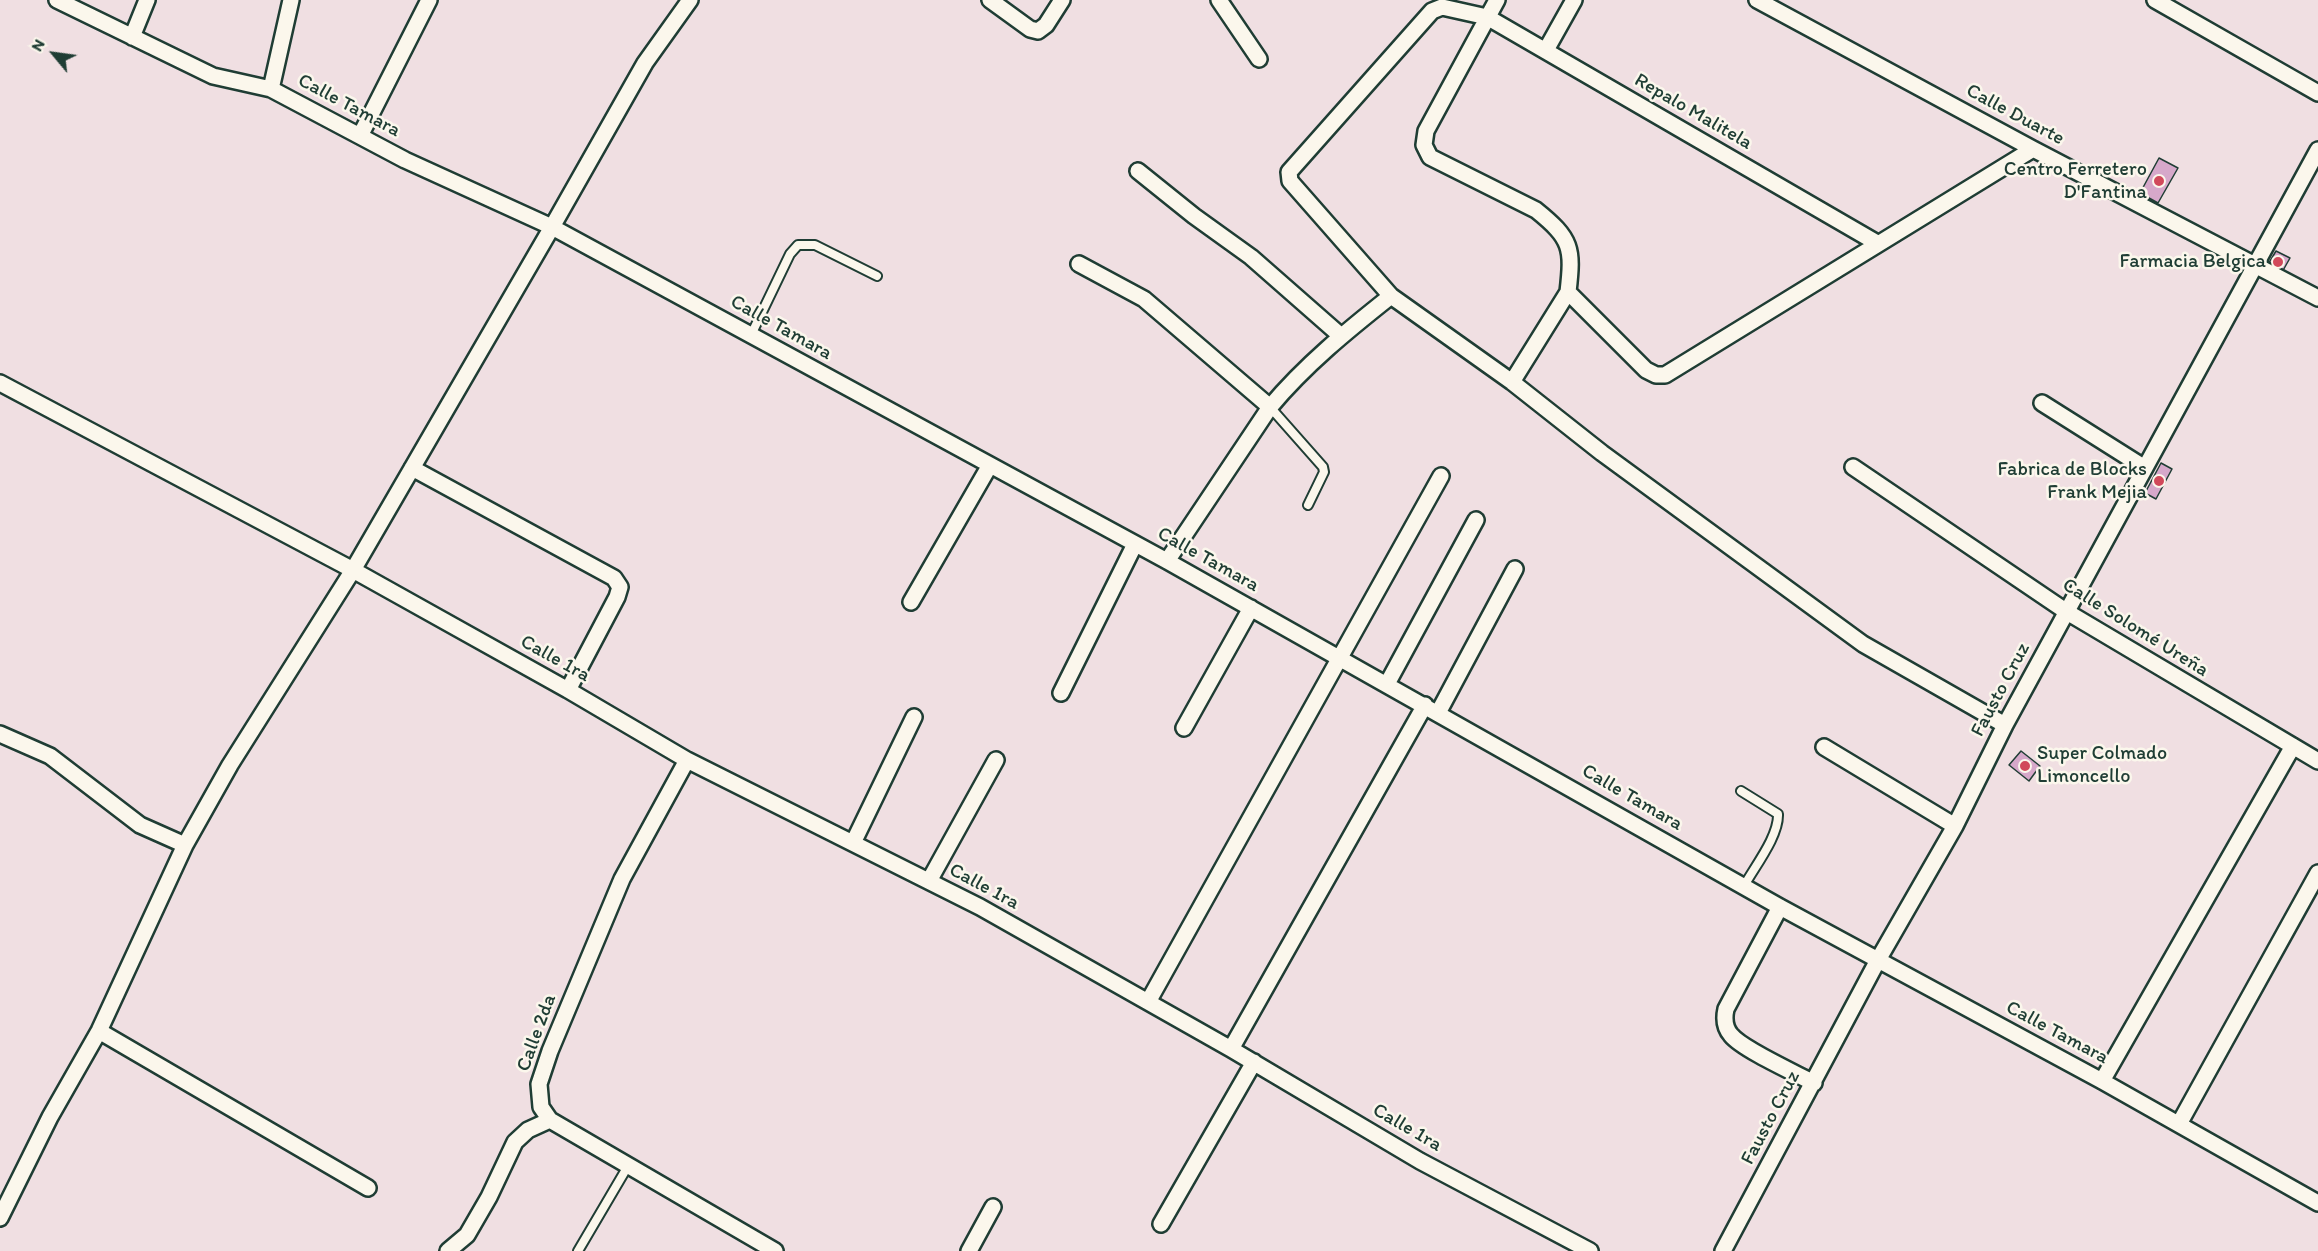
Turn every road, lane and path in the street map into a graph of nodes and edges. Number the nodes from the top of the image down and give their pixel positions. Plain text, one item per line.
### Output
1 (147, 0) edge
2 (291, 0) edge
3 (429, 0) edge
4 (690, 0) edge
5 (990, 0) edge
6 (1062, 0) edge
7 (1219, 0) edge
8 (1448, 0) edge
9 (1497, 0) edge
10 (1574, 0) edge
11 (1757, 0) edge
12 (2155, 0) edge
13 (64, 1) edge
14 (1464, 12) junction
15 (1487, 17) junction
16 (132, 37) junction
17 (1546, 50) junction
18 (1259, 58) dead end
19 (271, 88) junction
20 (2318, 93) edge
21 (360, 136) junction
22 (2033, 149) junction
23 (2318, 150) edge
24 (1138, 171) dead end
25 (552, 227) junction
26 (1877, 243) junction
27 (2255, 263) junction
28 (1079, 264) dead end
29 (877, 276) dead end
30 (1568, 292) junction
31 (1390, 296) junction
32 (2318, 298) edge
33 (751, 335) junction
34 (1341, 336) junction
35 (1512, 382) junction
36 (0, 383) edge
37 (2042, 403) dead end
38 (1270, 407) junction
39 (990, 465) junction
40 (1853, 467) dead end
41 (412, 468) junction
42 (2145, 468) junction
43 (1441, 476) dead end
44 (1308, 505) dead end
45 (1476, 520) dead end
46 (1135, 544) junction
47 (1167, 561) junction
48 (1515, 569) dead end
49 (352, 570) junction
50 (911, 602) dead end
51 (1251, 608) junction
52 (2067, 612) junction
53 (1339, 657) junction
54 (1387, 684) junction
55 (568, 690) junction
56 (1061, 693) dead end
57 (1432, 709) junction
58 (914, 717) dead end
59 (2005, 725) junction
60 (1184, 728) dead end
61 (0, 734) edge
62 (2293, 746) junction
63 (1824, 747) dead end
64 (687, 760) junction
65 (996, 760) dead end
66 (2318, 761) edge
67 (1741, 791) dead end
68 (1955, 826) junction
69 (853, 843) junction
70 (185, 845) junction
71 (2318, 873) edge
72 (929, 881) junction
73 (1744, 886) junction
74 (1780, 907) junction
75 (1878, 960) junction
76 (1148, 1002) junction
77 (99, 1031) junction
78 (1231, 1048) junction
79 (1254, 1062) junction
80 (2102, 1081) junction
81 (1814, 1083) junction
82 (550, 1120) junction
83 (2179, 1124) junction
84 (628, 1166) junction
85 (368, 1188) dead end
86 (2318, 1203) edge
87 (993, 1207) dead end
88 (0, 1218) edge
89 (1161, 1224) dead end
90 (768, 1249) edge
91 (448, 1251) edge
92 (578, 1251) edge
93 (969, 1251) edge
94 (1590, 1251) edge
95 (1723, 1251) edge

1 - 16 street
2 - 19 street
3 - 21 street
4 - 25 street
5 - 6 street
7 - 18 street
8 - 14 street
9 - 15 street
10 - 17 street
11 - 22 street, Calle Duarte
12 - 20 street
13 - 16 street, Calle Tamara
14 - 15 street, Repalo Malitela
14 - 31 street, Repalo Malitela
15 - 17 street, Repalo Malitela
15 - 30 street
16 - 19 street, Calle Tamara
17 - 26 street, Repalo Malitela
19 - 21 street, Calle Tamara
21 - 25 street, Calle Tamara
22 - 26 street
22 - 27 street, Calle Duarte
23 - 27 street, Fausto Cruz
24 - 34 street
25 - 33 street, Calle Tamara
25 - 41 street
26 - 30 street
27 - 32 street, Calle Duarte
27 - 42 street, Fausto Cruz
28 - 38 street
29 - 33 lane
30 - 35 street
31 - 34 street
31 - 35 street
33 - 39 street, Calle Tamara
34 - 38 street
35 - 59 street
36 - 49 street, Calle 1ra
37 - 42 street
38 - 44 lane
38 - 47 street
39 - 46 street, Calle Tamara
39 - 50 street
40 - 52 street, Calle Solomé Ureña
41 - 49 street
41 - 55 street
42 - 52 street, Fausto Cruz
43 - 53 street
45 - 54 street
46 - 47 street, Calle Tamara
46 - 56 street
47 - 51 street, Calle Tamara
48 - 57 street
49 - 55 street, Calle 1ra
49 - 70 street
51 - 53 street, Calle Tamara
51 - 60 street
52 - 59 street, Fausto Cruz
52 - 62 street, Calle Solomé Ureña
53 - 54 street, Calle Tamara
53 - 76 street
54 - 57 street, Calle Tamara
55 - 64 street, Calle 1ra
57 - 73 street, Calle Tamara
57 - 78 street
58 - 69 street
59 - 68 street, Fausto Cruz
61 - 70 street
62 - 66 street, Calle Solomé Ureña
62 - 80 street
63 - 68 street
64 - 69 street, Calle 1ra
64 - 82 street, Calle 2da
65 - 72 street
67 - 73 lane
68 - 75 street, Fausto Cruz
69 - 72 street, Calle 1ra
70 - 77 street
71 - 83 street
72 - 76 street, Calle 1ra
73 - 74 street, Calle Tamara
74 - 75 street, Calle Tamara
74 - 81 street
75 - 80 street, Calle Tamara
75 - 81 street, Fausto Cruz
76 - 78 street, Calle 1ra
77 - 85 street
77 - 88 street
78 - 79 street, Calle 1ra
79 - 89 street
79 - 94 street, Calle 1ra
80 - 83 street, Calle Tamara
81 - 95 street, Fausto Cruz
82 - 84 street
82 - 91 street
83 - 86 street, Calle Tamara
84 - 90 street
84 - 92 lane
87 - 93 street

